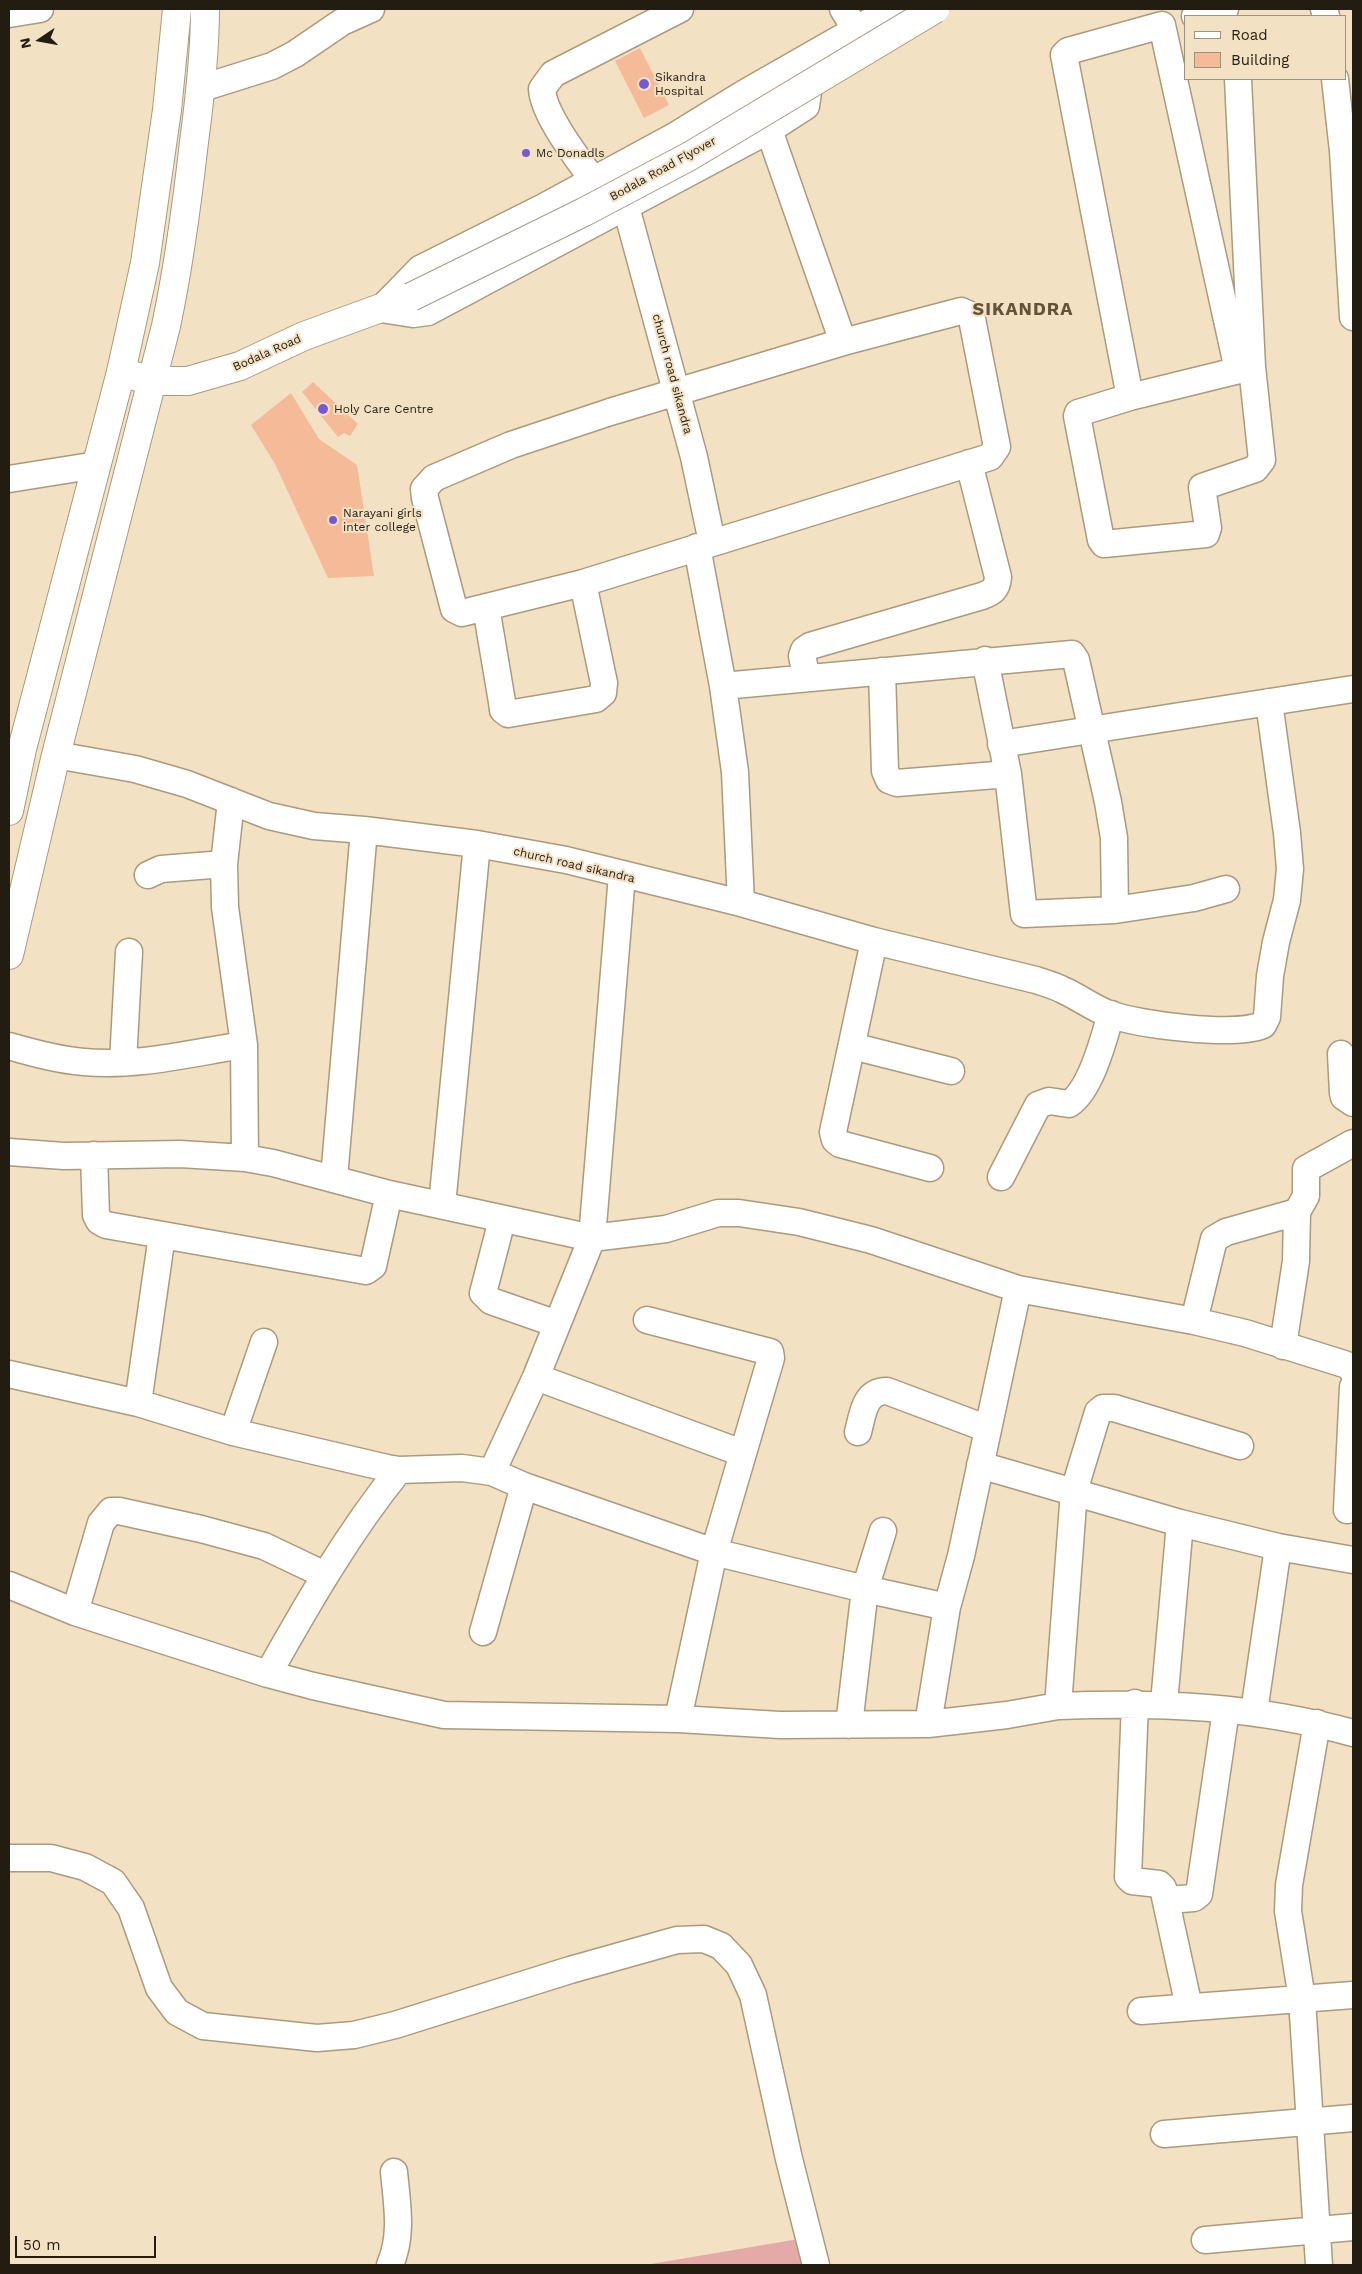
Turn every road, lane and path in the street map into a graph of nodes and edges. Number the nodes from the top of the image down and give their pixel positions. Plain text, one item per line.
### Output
1 (40, 9) edge
2 (177, 9) edge
3 (206, 9) edge
4 (371, 9) edge
5 (680, 9) edge
6 (892, 9) edge
7 (935, 9) edge
8 (1225, 9) edge
9 (9, 14) edge
10 (1199, 15) edge
11 (849, 19) edge
12 (1174, 22) edge
13 (807, 57) junction
14 (1184, 71) edge
15 (1186, 80) edge
16 (1238, 80) edge
17 (1335, 80) edge
18 (202, 88) junction
19 (743, 94) junction
20 (769, 130) junction
21 (593, 180) junction
22 (626, 207) junction
23 (381, 309) junction
24 (1353, 317) edge
25 (842, 342) junction
26 (1245, 369) junction
27 (121, 372) junction
28 (152, 381) junction
29 (676, 393) junction
30 (1130, 397) junction
31 (969, 463) junction
32 (97, 465) junction
33 (9, 479) edge
34 (705, 545) junction
35 (583, 583) junction
36 (486, 607) junction
37 (985, 660) junction
38 (882, 671) junction
39 (807, 678) junction
40 (723, 686) junction
41 (1353, 689) edge
42 (1269, 702) junction
43 (1092, 731) junction
44 (1001, 744) junction
45 (16, 750) edge
46 (56, 755) junction
47 (1008, 774) junction
48 (231, 801) junction
49 (9, 811) edge
50 (364, 830) junction
51 (478, 844) junction
52 (224, 864) junction
53 (148, 875) dead end
54 (622, 875) junction
55 (1226, 889) dead end
56 (741, 903) junction
57 (1115, 910) junction
58 (874, 941) junction
59 (129, 952) dead end
60 (9, 955) edge
61 (1110, 1014) junction
62 (244, 1045) junction
63 (9, 1046) edge
64 (852, 1046) junction
65 (1341, 1054) dead end
66 (123, 1062) junction
67 (951, 1071) dead end
68 (1353, 1103) edge
69 (1353, 1143) edge
70 (9, 1152) edge
71 (94, 1155) junction
72 (245, 1158) junction
73 (930, 1168) dead end
74 (1001, 1177) dead end
75 (334, 1178) junction
76 (389, 1194) junction
77 (442, 1205) junction
78 (1297, 1212) junction
79 (502, 1220) junction
80 (162, 1235) junction
81 (592, 1238) junction
82 (1018, 1289) junction
83 (647, 1320) dead end
84 (1194, 1321) junction
85 (557, 1324) junction
86 (264, 1342) dead end
87 (1283, 1346) junction
88 (1353, 1372) edge
89 (9, 1374) edge
90 (536, 1377) junction
91 (1353, 1387) edge
92 (138, 1403) junction
93 (988, 1429) junction
94 (232, 1432) junction
95 (858, 1432) dead end
96 (1240, 1446) dead end
97 (742, 1453) junction
98 (980, 1465) junction
99 (399, 1470) junction
100 (492, 1472) junction
101 (524, 1486) junction
102 (1074, 1491) junction
103 (1347, 1510) dead end
104 (1180, 1523) junction
105 (883, 1531) dead end
106 (1278, 1547) junction
107 (714, 1552) junction
108 (1353, 1560) edge
109 (325, 1575) junction
110 (9, 1585) edge
111 (865, 1589) junction
112 (947, 1607) junction
113 (75, 1612) junction
114 (483, 1632) dead end
115 (268, 1674) junction
116 (1135, 1703) junction
117 (1164, 1703) junction
118 (1058, 1706) junction
119 (1226, 1710) junction
120 (1254, 1712) junction
121 (678, 1719) junction
122 (1318, 1723) junction
123 (928, 1724) junction
124 (848, 1725) junction
125 (1353, 1730) edge
126 (9, 1858) edge
127 (1167, 1900) junction
128 (1353, 1995) edge
129 (1302, 1998) junction
130 (1189, 2007) junction
131 (1141, 2011) dead end
132 (1353, 2118) edge
133 (1310, 2120) junction
134 (1164, 2134) dead end
135 (394, 2172) dead end
136 (1353, 2227) edge
137 (1316, 2230) junction
138 (1205, 2240) dead end
139 (390, 2265) edge
140 (816, 2265) edge
141 (1319, 2265) edge

1 - 9 street
2 - 27 main road
3 - 18 main road
4 - 18 street
5 - 21 street
6 - 11 street
7 - 23 main road, Bodala Road Flyover, bridge
8 - 10 street
11 - 13 street
12 - 14 street
12 - 30 street
13 - 19 street
13 - 20 street
15 - 26 street
16 - 26 street
17 - 24 street
18 - 28 main road
19 - 20 street
19 - 21 street
20 - 22 street
20 - 25 street
21 - 23 street
22 - 23 street
22 - 29 street, church road sikandra
23 - 28 main road, Bodala Road
25 - 29 street
25 - 31 street
26 - 30 street
26 - 30 street
27 - 28 main road, Bodala Road
27 - 32 main road
28 - 46 main road
29 - 34 street, church road sikandra
29 - 36 street
31 - 34 street
31 - 39 street
32 - 33 street
32 - 45 main road
34 - 35 street
34 - 40 street, church road sikandra
35 - 36 street
35 - 36 street
37 - 38 street
37 - 43 street
37 - 44 street
38 - 39 street
38 - 47 street
39 - 40 street
40 - 56 street, church road sikandra
41 - 42 street
42 - 43 street
42 - 61 street
43 - 44 street
43 - 57 street
44 - 47 street
45 - 49 main road
46 - 48 street, church road sikandra
46 - 60 main road
47 - 57 street
48 - 50 street, church road sikandra
48 - 52 street
50 - 51 street, church road sikandra
50 - 75 street
51 - 54 street, church road sikandra
51 - 77 street
52 - 53 street
52 - 62 street
54 - 56 street, church road sikandra
54 - 81 street
55 - 57 street
56 - 58 street
58 - 61 street
58 - 64 street
59 - 66 street
61 - 74 street
62 - 66 street
62 - 72 street
63 - 66 street
64 - 67 street
64 - 73 street
65 - 68 street
69 - 78 street
70 - 71 street
71 - 72 street
71 - 80 street
72 - 75 street
75 - 76 street
76 - 77 street
76 - 80 street
77 - 79 street
78 - 84 street
78 - 87 street
79 - 81 street
79 - 85 street
80 - 92 street
81 - 82 street
81 - 85 street
82 - 84 street
82 - 93 street
83 - 97 street
84 - 87 street
85 - 90 street
86 - 94 street
87 - 88 street
89 - 92 street
90 - 97 street
90 - 100 street
91 - 103 street
92 - 94 street
93 - 95 street
93 - 98 street
94 - 99 street
96 - 102 street
97 - 107 street
98 - 102 street
98 - 112 street
99 - 100 street
99 - 109 street
100 - 101 street
101 - 107 street
101 - 114 street
102 - 104 street
102 - 118 street
104 - 106 street
104 - 117 street
105 - 111 street
106 - 108 street
106 - 120 street
107 - 111 street
107 - 121 street
109 - 113 street
109 - 115 street
110 - 113 street
111 - 112 street
111 - 124 street
112 - 123 street
113 - 115 street
115 - 121 street
116 - 117 street
116 - 118 street
116 - 127 street
117 - 119 street
118 - 123 street
119 - 120 street
119 - 127 street
120 - 122 street
121 - 124 street
122 - 125 street
122 - 129 street
123 - 124 street
126 - 140 street
127 - 130 street
128 - 129 street
129 - 130 street
129 - 133 street
130 - 131 street
132 - 133 street
133 - 134 street
133 - 137 street
135 - 139 street
136 - 137 street
137 - 138 street
137 - 141 street

